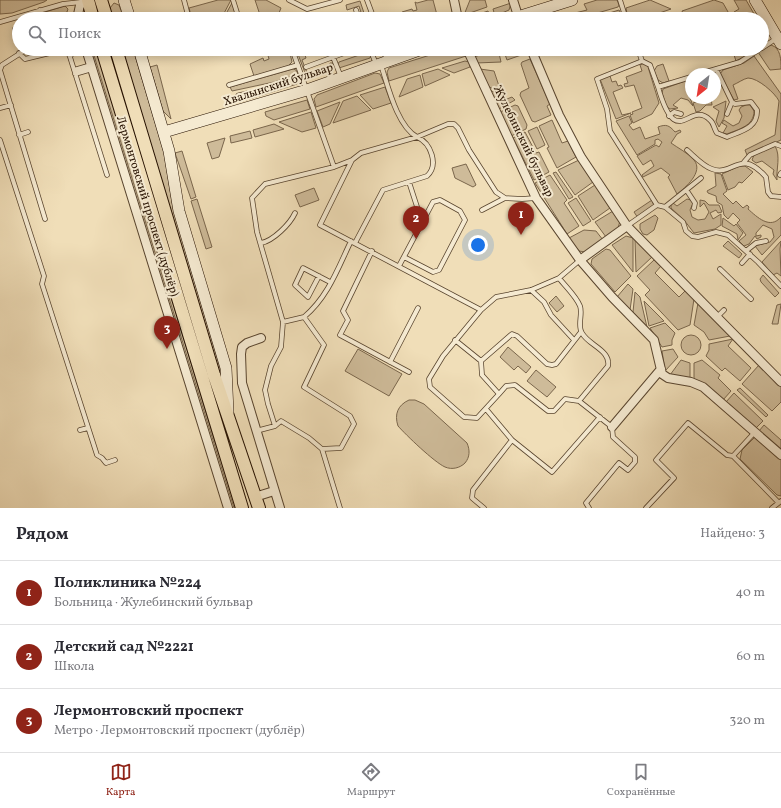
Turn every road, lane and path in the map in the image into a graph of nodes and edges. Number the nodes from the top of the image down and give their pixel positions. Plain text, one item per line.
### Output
1 (101, 0) edge
2 (124, 0) edge
3 (184, 0) edge
4 (233, 0) edge
5 (289, 0) edge
6 (340, 0) edge
7 (368, 0) edge
8 (454, 0) edge
9 (513, 0) edge
10 (572, 0) edge
11 (620, 0) edge
12 (755, 0) edge
13 (87, 1) edge
14 (40, 10) joint
15 (35, 12) edge
16 (77, 12) edge
17 (91, 12) edge
18 (105, 12) edge
19 (128, 12) edge
20 (187, 12) edge
21 (237, 12) edge
22 (372, 12) edge
23 (457, 12) edge
24 (515, 12) edge
25 (535, 12) edge
26 (624, 12) edge
27 (762, 12) edge
28 (12, 20) edge
29 (0, 22) edge
30 (769, 24) edge
31 (779, 41) edge
32 (769, 45) edge
33 (15, 56) edge
34 (21, 56) edge
35 (38, 56) edge
36 (68, 56) edge
37 (88, 56) edge
38 (104, 56) edge
39 (118, 56) edge
40 (141, 56) edge
41 (295, 56) edge
42 (376, 56) edge
43 (382, 56) edge
44 (400, 56) edge
45 (470, 56) edge
46 (534, 56) edge
47 (640, 56) edge
48 (749, 56) edge
49 (333, 57) joint
50 (642, 61) junction
51 (381, 62) junction
52 (298, 65) junction
53 (91, 67) junction
54 (306, 68) dead end
55 (719, 68) edge
56 (75, 72) junction
57 (341, 77) junction
58 (685, 79) edge
59 (721, 79) edge
60 (229, 85) dead end
61 (658, 87) junction
62 (307, 90) junction
63 (732, 102) junction
64 (11, 105) junction
65 (0, 108) edge
66 (681, 114) dead end
67 (727, 114) dead end
68 (669, 116) junction
69 (28, 132) dead end
70 (164, 132) junction
71 (19, 135) junction
72 (417, 137) junction
73 (0, 140) edge
74 (781, 147) edge
75 (687, 150) dead end
76 (352, 160) junction
77 (744, 162) junction
78 (334, 166) junction
79 (107, 175) dead end
80 (701, 178) dead end
81 (409, 182) junction
82 (687, 192) junction
83 (781, 197) edge
84 (505, 198) junction
85 (536, 198) junction
86 (657, 205) junction
87 (665, 207) junction
88 (694, 208) dead end
89 (482, 210) dead end
90 (295, 213) dead end
91 (45, 219) dead end
92 (423, 221) junction
93 (627, 226) junction
94 (351, 241) junction
95 (766, 241) dead end
96 (261, 243) junction
97 (356, 243) junction
98 (372, 252) junction
99 (748, 253) junction
100 (404, 257) junction
101 (580, 260) junction
102 (742, 263) dead end
103 (399, 266) junction
104 (720, 269) dead end
105 (319, 276) junction
106 (559, 278) junction
107 (330, 282) junction
108 (781, 286) edge
109 (531, 290) junction
110 (751, 299) dead end
111 (418, 308) dead end
112 (481, 310) junction
113 (724, 310) dead end
114 (304, 317) junction
115 (717, 317) junction
116 (283, 322) junction
117 (581, 332) junction
118 (261, 338) dead end
119 (455, 340) junction
120 (574, 340) junction
121 (390, 362) junction
122 (481, 362) junction
123 (660, 369) junction
124 (409, 372) dead end
125 (781, 382) edge
126 (499, 394) junction
127 (579, 401) junction
128 (486, 409) junction
129 (228, 415) junction
130 (600, 417) junction
131 (275, 426) junction
132 (612, 427) junction
133 (88, 428) junction
134 (80, 430) dead end
135 (256, 431) junction
136 (754, 433) junction
137 (512, 440) junction
138 (322, 449) junction
139 (781, 455) edge
140 (732, 456) junction
141 (116, 460) dead end
142 (274, 491) junction
143 (780, 501) edge
144 (257, 503) edge
145 (228, 508) edge
146 (242, 508) edge
147 (280, 508) edge
148 (340, 508) edge
149 (484, 508) edge
150 (589, 508) edge
151 (646, 508) edge
152 (772, 508) edge

1 - 18 main road
2 - 19 street
3 - 20 lane
4 - 21 lane
5 - 6 lane
7 - 22 lane
8 - 23 street
9 - 24 street
10 - 25 street
11 - 26 lane
12 - 27 street
13 - 14 lane
13 - 16 street
13 - 17 main road
14 - 15 lane
28 - 29 lane
30 - 31 street
31 - 32 lane
33 - 64 lane
34 - 35 lane
36 - 56 lane
37 - 53 street, Лермонтовский проспект (дублёр)
38 - 146 main road
39 - 129 main road
40 - 70 street
41 - 52 lane
42 - 51 lane
43 - 51 lane
44 - 51 street, Хвалынский бульвар
45 - 85 street, Жулебинский бульвар
46 - 93 street
47 - 50 lane
48 - 55 lane
49 - 54 lane
49 - 57 lane
50 - 61 lane
50 - 86 lane
51 - 57 street, Хвалынский бульвар
51 - 72 lane
52 - 60 lane
52 - 62 lane
53 - 56 lane
53 - 145 street, Лермонтовский проспект (дублёр)
56 - 79 lane
57 - 62 street, Хвалынский бульвар
58 - 61 lane
59 - 63 lane
61 - 68 lane
62 - 70 street, Хвалынский бульвар
62 - 78 lane
63 - 67 lane
63 - 68 lane
64 - 65 lane
64 - 71 lane
66 - 68 lane
69 - 71 lane
70 - 129 street
71 - 91 lane
72 - 76 lane
72 - 81 lane
72 - 84 lane
73 - 133 lane
74 - 77 lane
75 - 77 lane
76 - 78 lane
76 - 94 lane
77 - 83 lane
78 - 96 lane
80 - 82 lane
81 - 92 lane
81 - 97 lane
82 - 87 lane
82 - 88 lane
84 - 85 lane
84 - 89 lane
85 - 101 street, Жулебинский бульвар
86 - 87 lane
86 - 93 lane
87 - 99 lane
90 - 96 lane
92 - 100 lane
92 - 100 lane
93 - 101 street
93 - 115 street
94 - 97 lane
94 - 107 lane
95 - 99 lane
96 - 116 lane
97 - 98 lane
98 - 103 lane
98 - 121 lane
99 - 102 lane
99 - 108 lane
100 - 103 lane
101 - 106 lane
101 - 123 street, Жулебинский бульвар
103 - 112 lane
104 - 110 lane
105 - 105 lane
105 - 107 lane
106 - 109 lane
106 - 117 lane
107 - 114 lane
109 - 112 lane
109 - 120 lane
111 - 121 lane
112 - 119 lane
113 - 115 lane
114 - 116 lane
114 - 138 lane
115 - 125 street
116 - 131 lane
117 - 120 lane
117 - 127 lane
118 - 135 street
119 - 122 lane
119 - 128 lane
120 - 122 lane
121 - 124 lane
122 - 126 lane
123 - 132 street
123 - 136 street
126 - 127 lane
126 - 128 lane
127 - 130 lane
128 - 137 lane
129 - 144 main road
130 - 132 lane
130 - 137 lane
131 - 135 lane
131 - 138 lane
132 - 150 lane
133 - 134 lane
133 - 141 lane
135 - 142 street
136 - 139 street
136 - 140 lane
137 - 149 lane
138 - 148 lane
140 - 143 lane
140 - 151 lane
142 - 144 street
142 - 147 street
143 - 152 lane

